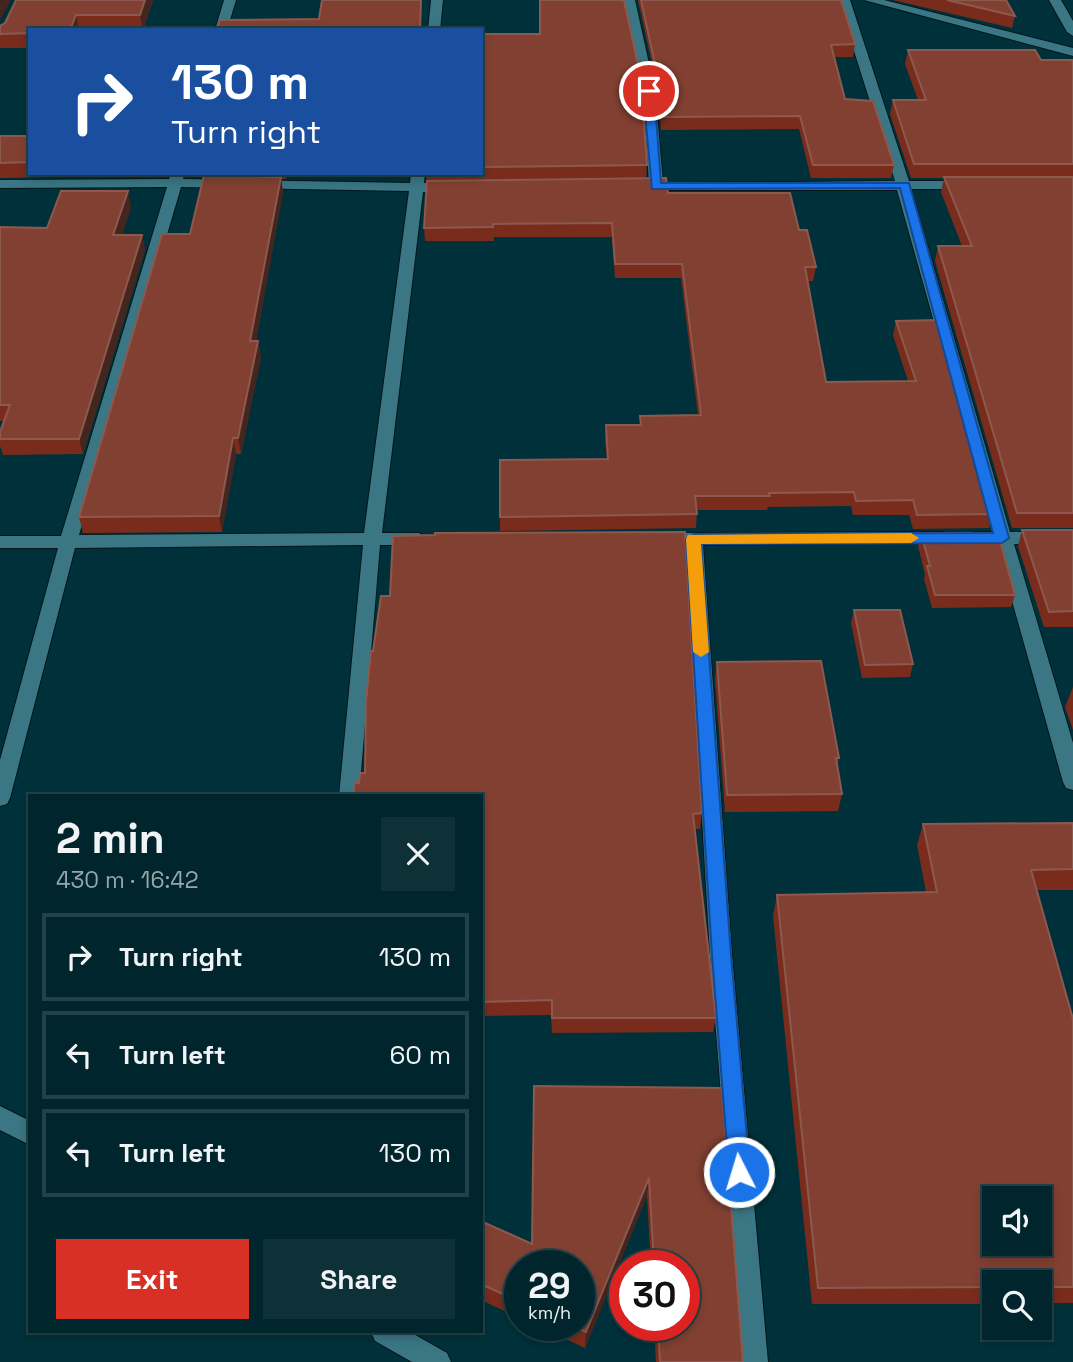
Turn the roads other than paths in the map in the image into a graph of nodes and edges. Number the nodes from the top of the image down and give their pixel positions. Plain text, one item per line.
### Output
1 (230, 0) edge
2 (437, 0) edge
3 (629, 0) edge
4 (844, 0) edge
5 (870, 0) edge
6 (1055, 0) edge
7 (222, 28) edge
8 (434, 28) edge
9 (1073, 32) edge
10 (1073, 52) edge
11 (176, 178) edge
12 (417, 181) edge
13 (0, 184) edge
14 (905, 185) junction
15 (982, 185) edge
16 (656, 186) junction
17 (630, 187) edge
18 (470, 188) edge
19 (1073, 537) edge
20 (1002, 538) junction
21 (372, 539) junction
22 (442, 539) edge
23 (638, 539) edge
24 (694, 539) junction
25 (0, 542) edge
26 (68, 542) junction
27 (1073, 782) edge
28 (349, 794) edge
29 (0, 798) edge
30 (0, 1117) edge
31 (28, 1133) edge
32 (386, 1333) edge
33 (438, 1362) edge
34 (755, 1362) edge

1 - 7 street
2 - 8 street
3 - 16 street
4 - 14 street
5 - 10 street
6 - 9 street
11 - 12 street
11 - 13 street
11 - 26 street
12 - 18 street
12 - 21 street
14 - 15 street
14 - 16 street
14 - 20 street
16 - 17 street
19 - 20 street
20 - 24 street
20 - 27 street
21 - 22 street
21 - 26 street
21 - 28 street
23 - 24 street
24 - 34 street
25 - 26 street
26 - 29 street
30 - 31 street
32 - 33 street

